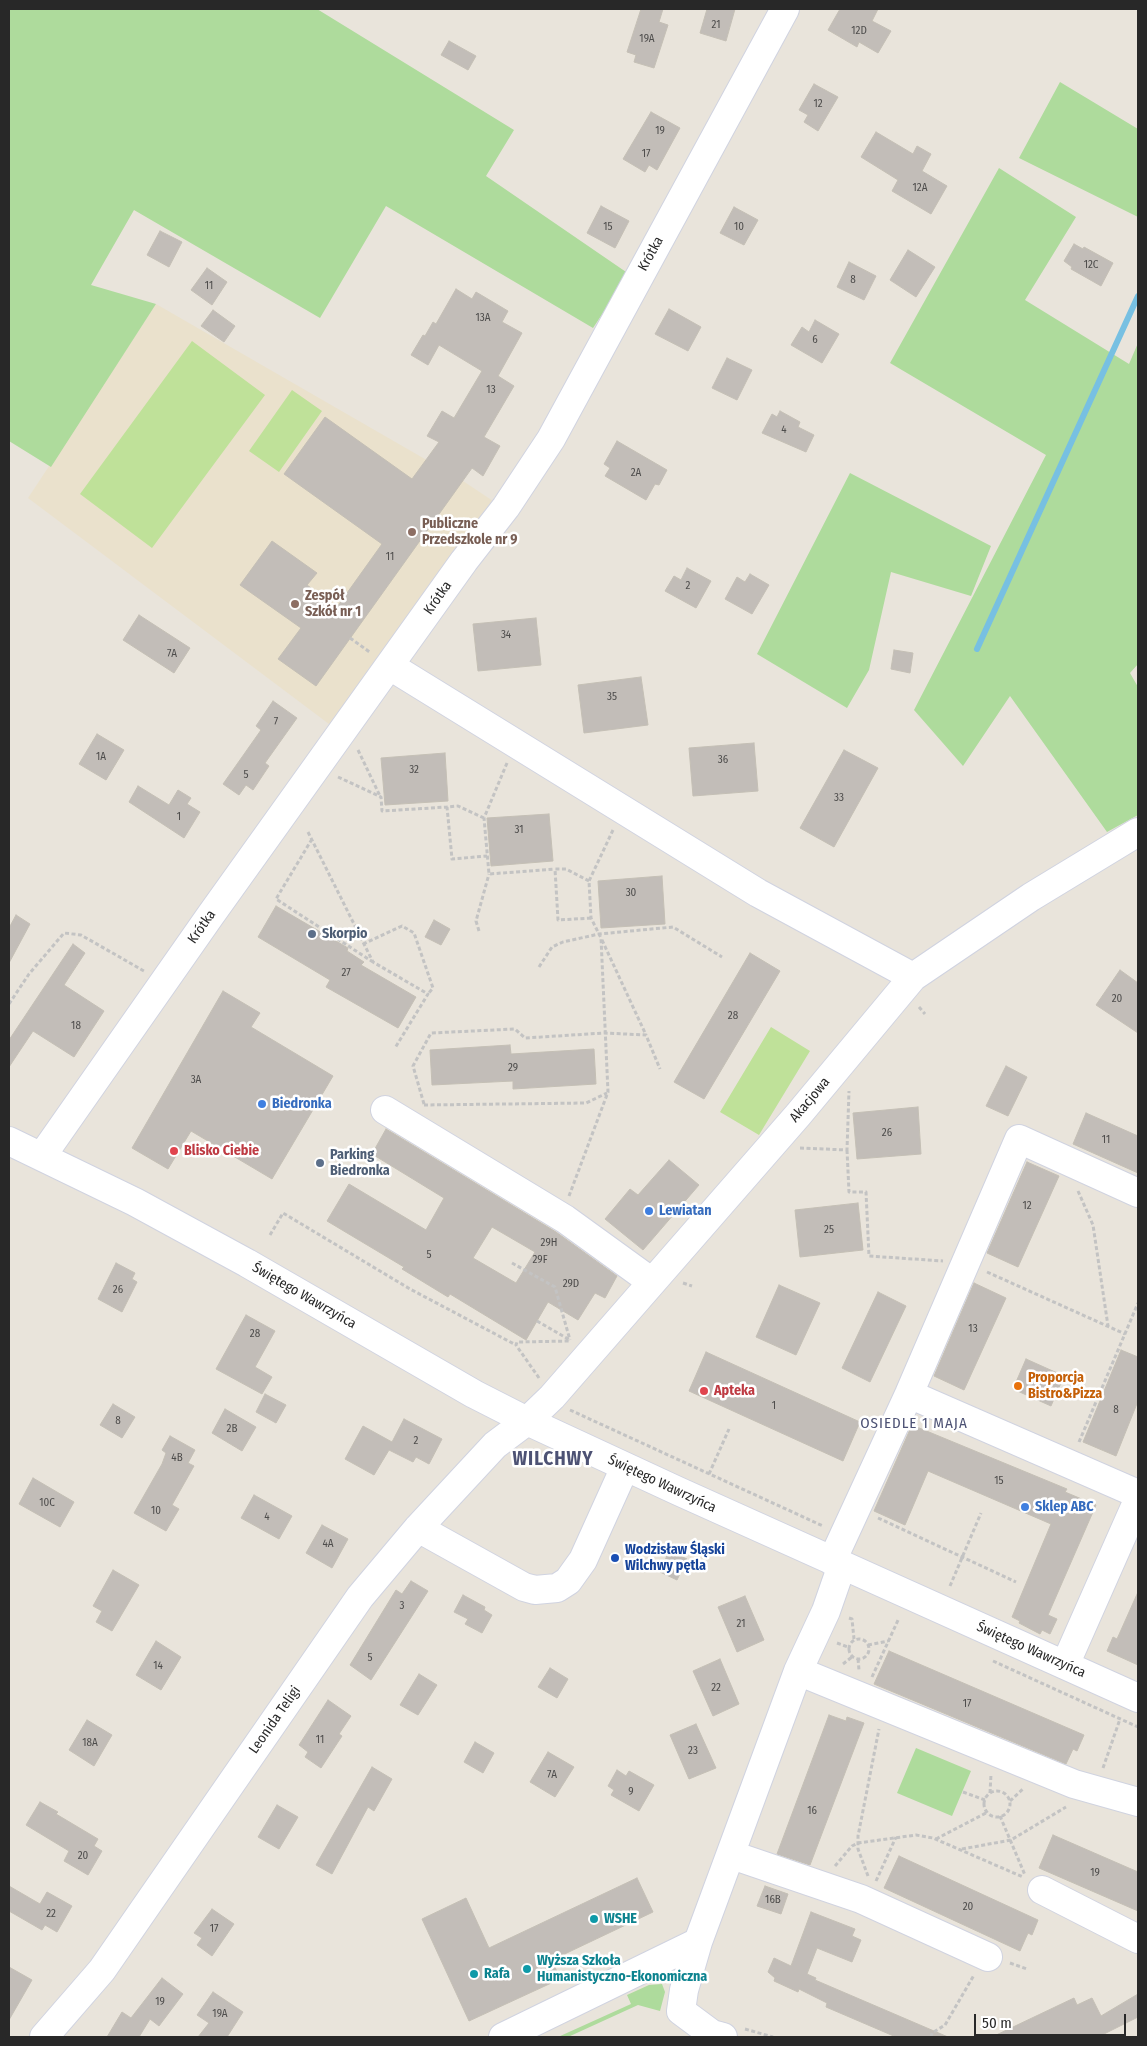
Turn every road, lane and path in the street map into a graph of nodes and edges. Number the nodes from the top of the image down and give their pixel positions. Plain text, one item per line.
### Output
1 (785, 9) edge
2 (390, 666) junction
3 (342, 733) junction
4 (515, 743) junction
5 (317, 768) junction
6 (381, 797) junction
7 (447, 807) junction
8 (623, 810) junction
9 (484, 818) junction
10 (308, 832) dead end
11 (1138, 832) edge
12 (312, 839) junction
13 (487, 856) junction
14 (556, 869) junction
15 (489, 874) junction
16 (589, 881) junction
17 (591, 918) junction
18 (479, 931) dead end
19 (599, 934) junction
20 (601, 938) junction
21 (363, 944) junction
22 (722, 957) dead end
23 (373, 962) junction
24 (539, 967) dead end
25 (913, 977) junction
26 (166, 978) junction
27 (428, 994) junction
28 (9, 1004) edge
29 (604, 1033) junction
30 (646, 1035) junction
31 (394, 1048) dead end
32 (660, 1069) dead end
33 (850, 1084) dead end
34 (608, 1092) junction
35 (385, 1110) dead end
36 (418, 1116) junction
37 (9, 1140) edge
38 (791, 1148) dead end
39 (42, 1156) junction
40 (1064, 1159) junction
41 (1138, 1193) edge
42 (564, 1218) junction
43 (270, 1235) dead end
44 (512, 1263) dead end
45 (665, 1283) junction
46 (692, 1286) dead end
47 (1138, 1303) edge
48 (537, 1320) dead end
49 (1108, 1326) dead end
50 (570, 1340) junction
51 (574, 1344) dead end
52 (516, 1345) junction
53 (543, 1384) dead end
54 (909, 1394) junction
55 (563, 1407) dead end
56 (528, 1421) junction
57 (729, 1429) dead end
58 (1069, 1464) junction
59 (625, 1467) junction
60 (709, 1474) junction
61 (1138, 1494) edge
62 (1138, 1500) edge
63 (981, 1513) dead end
64 (870, 1514) dead end
65 (824, 1526) dead end
66 (418, 1528) junction
67 (961, 1558) junction
68 (837, 1563) junction
69 (1016, 1582) dead end
70 (950, 1586) dead end
71 (841, 1616) dead end
72 (899, 1618) dead end
73 (854, 1639) junction
74 (832, 1641) dead end
75 (889, 1641) junction
76 (868, 1645) junction
77 (848, 1647) junction
78 (1065, 1665) junction
79 (798, 1671) junction
80 (870, 1681) dead end
81 (1138, 1698) edge
82 (884, 1708) junction
83 (1110, 1715) dead end
84 (1138, 1728) edge
85 (963, 1792) dead end
86 (985, 1800) junction
87 (1138, 1802) edge
88 (988, 1812) junction
89 (1000, 1816) junction
90 (896, 1837) junction
91 (936, 1839) junction
92 (858, 1843) junction
93 (732, 1854) junction
94 (819, 1885) junction
95 (1042, 1890) dead end
96 (870, 1895) junction
97 (1138, 1939) edge
98 (698, 1942) junction
99 (988, 1957) joint
100 (44, 2037) edge
101 (503, 2037) edge
102 (723, 2037) edge
103 (931, 2037) edge

1 - 2 street, Krótka
2 - 3 street, Krótka
2 - 4 street
3 - 5 street, Krótka
3 - 6 path
4 - 8 street
4 - 9 path
5 - 6 path
5 - 26 street, Krótka
6 - 7 path
7 - 9 path
7 - 13 path
8 - 16 path
8 - 25 street
9 - 13 path
10 - 12 path
11 - 25 street, Akacjowa
12 - 21 path
12 - 23 path
13 - 15 path
14 - 15 path
14 - 16 path
14 - 17 path
15 - 18 path
16 - 17 path
17 - 19 path
19 - 20 path
19 - 22 path
19 - 24 path
20 - 29 path
20 - 30 path
21 - 23 path
21 - 27 path
23 - 27 path
25 - 45 street, Akacjowa
26 - 28 path
26 - 39 street, Krótka
27 - 31 path
29 - 30 path
29 - 34 path
29 - 36 path
30 - 32 path
33 - 38 path
34 - 36 path
34 - 42 path
35 - 36 street
36 - 42 street
37 - 39 street, Świętego Wawrzyńca
39 - 56 street, Świętego Wawrzyńca
40 - 41 street
40 - 49 path
40 - 54 street
42 - 45 street
43 - 52 path
44 - 50 path
45 - 46 path
45 - 56 street, Akacjowa
47 - 58 path
48 - 50 path
50 - 51 path
50 - 52 path
52 - 53 path
54 - 58 street
54 - 68 street
55 - 60 path
56 - 59 street, Świętego Wawrzyńca
56 - 66 street, Leonida Teligi
57 - 60 path
58 - 61 street
59 - 66 street
59 - 68 street, Świętego Wawrzyńca
60 - 65 path
62 - 78 street
63 - 67 path
64 - 67 path
66 - 100 street, Leonida Teligi
67 - 69 path
67 - 70 path
68 - 78 street, Świętego Wawrzyńca
68 - 79 street
71 - 73 path
72 - 75 path
73 - 76 path
73 - 77 path
74 - 77 path
75 - 76 path
75 - 80 path
76 - 77 path
78 - 81 street, Świętego Wawrzyńca
79 - 82 street
79 - 93 street
82 - 87 street
82 - 92 path
83 - 84 path
85 - 86 path
86 - 88 path
86 - 89 path
88 - 89 path
88 - 91 path
89 - 91 path
90 - 91 path
90 - 92 path
90 - 96 path
92 - 94 path
92 - 96 path
93 - 94 street
93 - 98 street
94 - 96 street
95 - 97 street
96 - 99 street
98 - 101 street
98 - 102 street
99 - 103 path

